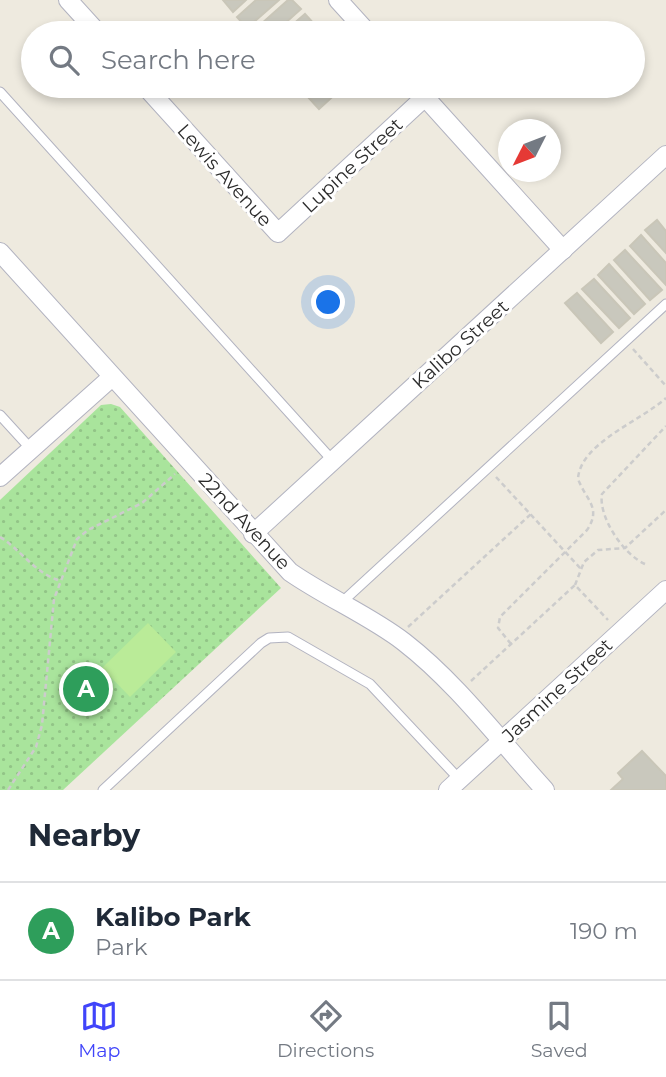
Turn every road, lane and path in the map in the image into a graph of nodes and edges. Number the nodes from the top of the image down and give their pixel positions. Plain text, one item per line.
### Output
1 (68, 0) edge
2 (338, 0) edge
3 (87, 21) edge
4 (357, 21) edge
5 (0, 92) edge
6 (156, 98) edge
7 (413, 98) edge
8 (426, 98) edge
9 (666, 155) edge
10 (278, 233) joint
11 (563, 250) junction
12 (0, 252) edge
13 (666, 304) edge
14 (625, 341) junction
15 (112, 377) junction
16 (666, 386) edge
17 (666, 398) edge
18 (0, 415) edge
19 (666, 426) edge
20 (31, 449) junction
21 (333, 461) junction
22 (488, 468) junction
23 (174, 474) dead end
24 (0, 477) edge
25 (602, 503) junction
26 (593, 505) junction
27 (666, 510) edge
28 (531, 514) junction
29 (253, 534) junction
30 (0, 537) edge
31 (625, 548) junction
32 (564, 551) junction
33 (645, 564) dead end
34 (581, 569) junction
35 (59, 580) junction
36 (575, 585) junction
37 (666, 590) edge
38 (340, 604) junction
39 (408, 627) dead end
40 (614, 627) dead end
41 (512, 644) junction
42 (469, 683) dead end
43 (501, 742) junction
44 (459, 787) edge
45 (8, 790) edge
46 (103, 790) edge
47 (545, 790) edge

1 - 3 street
2 - 4 street
5 - 21 lane
6 - 10 street, Lewis Avenue
7 - 10 street, Lupine Street
8 - 11 street
9 - 11 street, Kalibo Street
11 - 21 street, Kalibo Street
12 - 15 street, 22nd Avenue
13 - 14 lane
14 - 16 path
14 - 22 lane
15 - 20 street
15 - 29 street, 22nd Avenue
17 - 26 path
18 - 20 lane
19 - 25 path
20 - 24 street
21 - 29 street, Kalibo Street
22 - 28 path
22 - 38 lane
23 - 35 path
25 - 26 path
25 - 31 path
26 - 32 path
27 - 31 path
28 - 32 path
28 - 39 path
29 - 38 street, 22nd Avenue
30 - 35 path
31 - 33 path
31 - 34 path
32 - 34 path
32 - 41 path
34 - 36 path
35 - 45 path
36 - 40 path
36 - 41 path
37 - 43 street, Jasmine Street
38 - 43 street, 22nd Avenue
41 - 42 path
43 - 44 street, Jasmine Street
43 - 47 street, 22nd Avenue
44 - 46 lane

